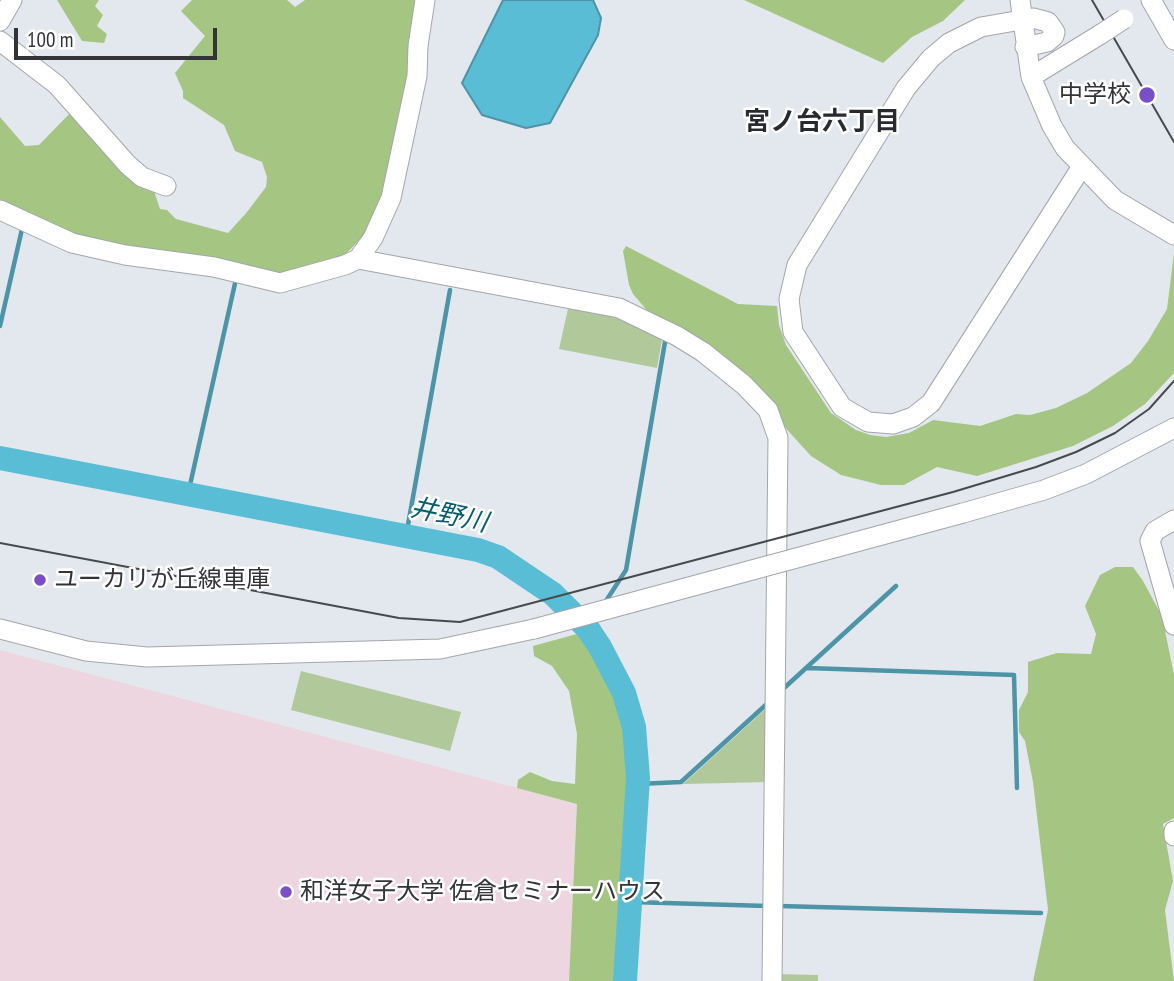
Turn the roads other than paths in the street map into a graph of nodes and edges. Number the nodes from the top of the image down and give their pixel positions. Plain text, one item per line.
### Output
1 (12, 0) edge
2 (425, 0) edge
3 (1020, 0) edge
4 (1153, 1) edge
5 (1020, 20) junction
6 (0, 21) edge
7 (1174, 40) edge
8 (0, 41) edge
9 (1025, 47) junction
10 (1031, 77) junction
11 (1081, 168) junction
12 (166, 186) dead end
13 (0, 210) edge
14 (1171, 234) edge
15 (358, 258) junction
16 (1172, 434) edge
17 (1174, 520) edge
18 (1174, 625) edge
19 (0, 629) edge
20 (772, 981) edge

1 - 6 street
2 - 15 street
3 - 5 street
4 - 7 street
4 - 10 street, bridge
5 - 9 street
5 - 9 street
5 - 11 street
8 - 12 street
9 - 10 street
10 - 11 street
11 - 14 street
13 - 15 street
15 - 20 street
16 - 19 street, bridge
17 - 18 street

